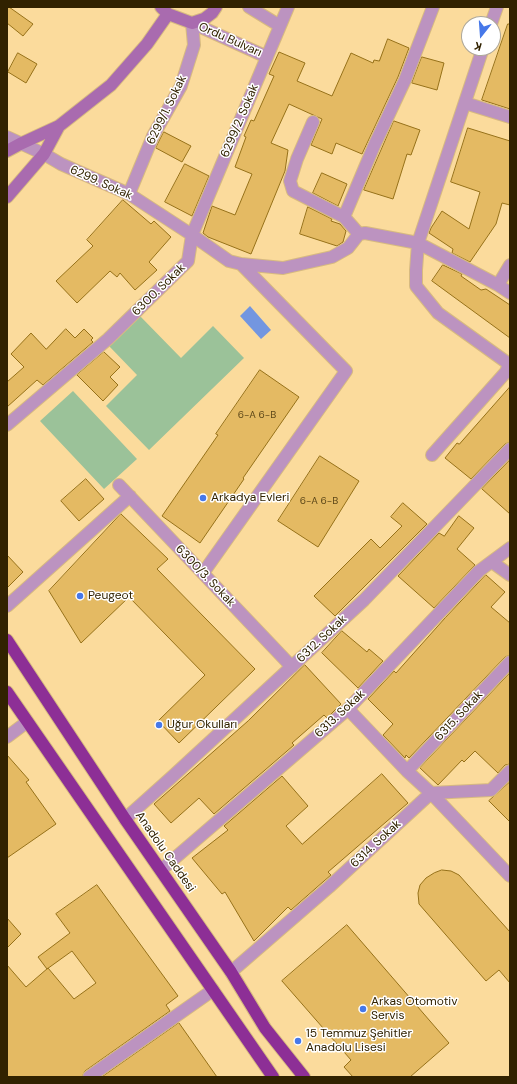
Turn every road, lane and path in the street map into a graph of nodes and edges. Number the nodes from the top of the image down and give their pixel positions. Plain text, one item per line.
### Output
1 (216, 7) edge
2 (249, 7) edge
3 (288, 7) edge
4 (432, 7) edge
5 (164, 11) edge
6 (192, 23) junction
7 (280, 26) junction
8 (267, 56) junction
9 (480, 56) edge
10 (464, 103) junction
11 (510, 117) edge
12 (313, 122) dead end
13 (59, 126) junction
14 (7, 137) edge
15 (20, 144) junction
16 (7, 151) edge
17 (44, 154) junction
18 (130, 194) junction
19 (7, 197) edge
20 (344, 217) junction
21 (359, 234) junction
22 (192, 235) junction
23 (418, 243) junction
24 (241, 264) junction
25 (510, 265) edge
26 (498, 284) junction
27 (510, 293) edge
28 (7, 425) edge
29 (510, 449) edge
30 (432, 455) dead end
31 (119, 485) dead end
32 (130, 496) junction
33 (510, 548) edge
34 (492, 562) junction
35 (203, 573) junction
36 (510, 576) edge
37 (7, 606) edge
38 (7, 640) edge
39 (510, 662) edge
40 (292, 667) junction
41 (7, 692) edge
42 (348, 709) junction
43 (28, 722) junction
44 (7, 738) edge
45 (407, 771) junction
46 (510, 772) edge
47 (431, 793) junction
48 (125, 819) junction
49 (161, 870) junction
50 (510, 876) edge
51 (231, 972) junction
52 (213, 990) junction
53 (89, 1077) edge
54 (273, 1077) edge
55 (304, 1077) edge

1 - 6 main road, Ordu Bulvarı
2 - 7 street
3 - 7 street, 6299/2. Sokak
4 - 20 street
5 - 6 main road, Ordu Bulvarı
5 - 13 main road
6 - 8 street, Ordu Bulvarı
6 - 18 street, 6299/1. Sokak
7 - 8 street, 6299/2. Sokak
8 - 22 street, 6299/2. Sokak
9 - 10 street
10 - 11 street
10 - 23 street
12 - 20 street
13 - 15 main road
13 - 17 main road
14 - 15 street, 6299. Sokak
15 - 16 main road
15 - 17 street, 6299. Sokak
17 - 18 street, 6299. Sokak
17 - 19 main road
18 - 22 street, 6299. Sokak
20 - 21 street
21 - 23 street
21 - 24 street
22 - 24 street
22 - 28 street, 6300. Sokak
23 - 26 street
23 - 30 street
24 - 35 street
25 - 26 street
26 - 27 street
29 - 40 street, 6312. Sokak
31 - 32 street, 6300/3. Sokak
32 - 35 street, 6300/3. Sokak
32 - 37 street
33 - 34 street, 6313. Sokak
34 - 36 street
34 - 42 street, 6313. Sokak
35 - 40 street, 6300/3. Sokak
38 - 48 highway, Anadolu Caddesi
39 - 45 street, 6315. Sokak
40 - 48 street, 6312. Sokak
41 - 43 highway
42 - 45 street
42 - 49 street, 6313. Sokak
43 - 44 street
43 - 52 highway
45 - 47 street
46 - 47 street
47 - 50 street
47 - 51 street, 6314. Sokak
48 - 49 highway, Anadolu Caddesi
49 - 51 highway, Anadolu Caddesi
51 - 55 highway, Anadolu Caddesi
52 - 53 street
52 - 54 highway

